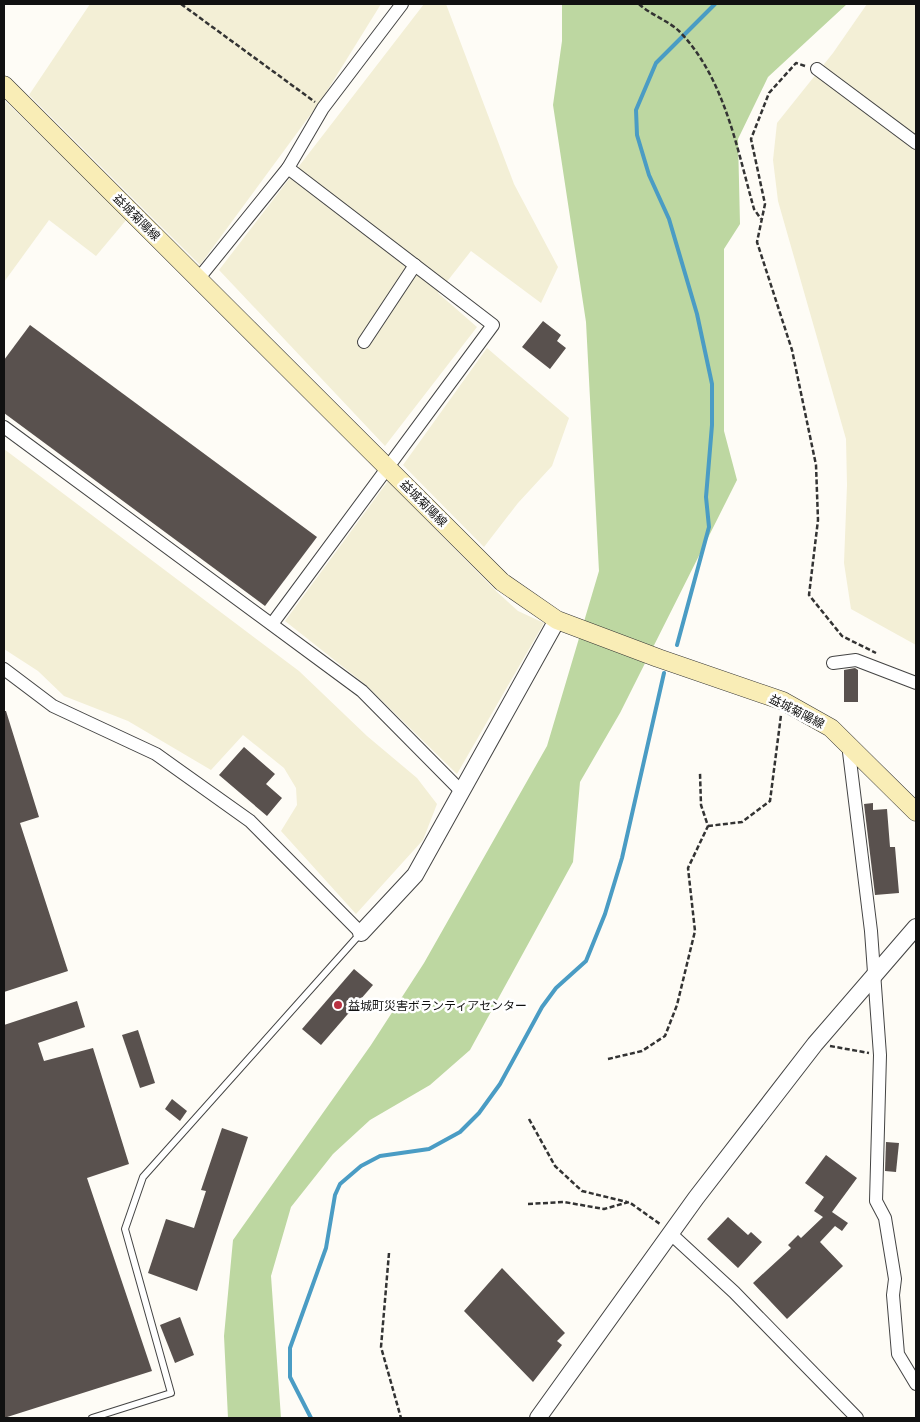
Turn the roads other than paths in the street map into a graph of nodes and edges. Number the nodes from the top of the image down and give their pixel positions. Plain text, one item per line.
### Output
1 (402, 4) edge
2 (816, 69) road end
3 (4, 85) edge
4 (916, 143) edge
5 (288, 168) junction
6 (415, 265) junction
7 (198, 278) junction
8 (364, 342) dead end
9 (4, 427) edge
10 (388, 467) junction
11 (557, 620) junction
12 (272, 624) junction
13 (833, 663) dead end
14 (4, 669) edge
15 (916, 683) edge
16 (848, 743) junction
17 (461, 791) junction
18 (916, 812) edge
19 (916, 927) edge
20 (361, 933) junction
21 (874, 974) junction
22 (671, 1234) junction
23 (916, 1384) edge
24 (92, 1418) edge
25 (538, 1418) edge
26 (857, 1418) edge

1 - 5 street
2 - 4 street
3 - 7 main road, 益城菊陽線
5 - 6 street
5 - 7 street
6 - 8 street
6 - 10 street
7 - 10 main road, 益城菊陽線
9 - 12 street
10 - 11 main road, 益城菊陽線
10 - 12 street
11 - 16 main road, 益城菊陽線
11 - 17 street
12 - 17 street
13 - 15 street
14 - 20 street
16 - 18 main road, 益城菊陽線
16 - 21 street
17 - 20 street
19 - 21 street
20 - 24 lane
21 - 22 street
21 - 23 street
22 - 25 street
22 - 26 street

